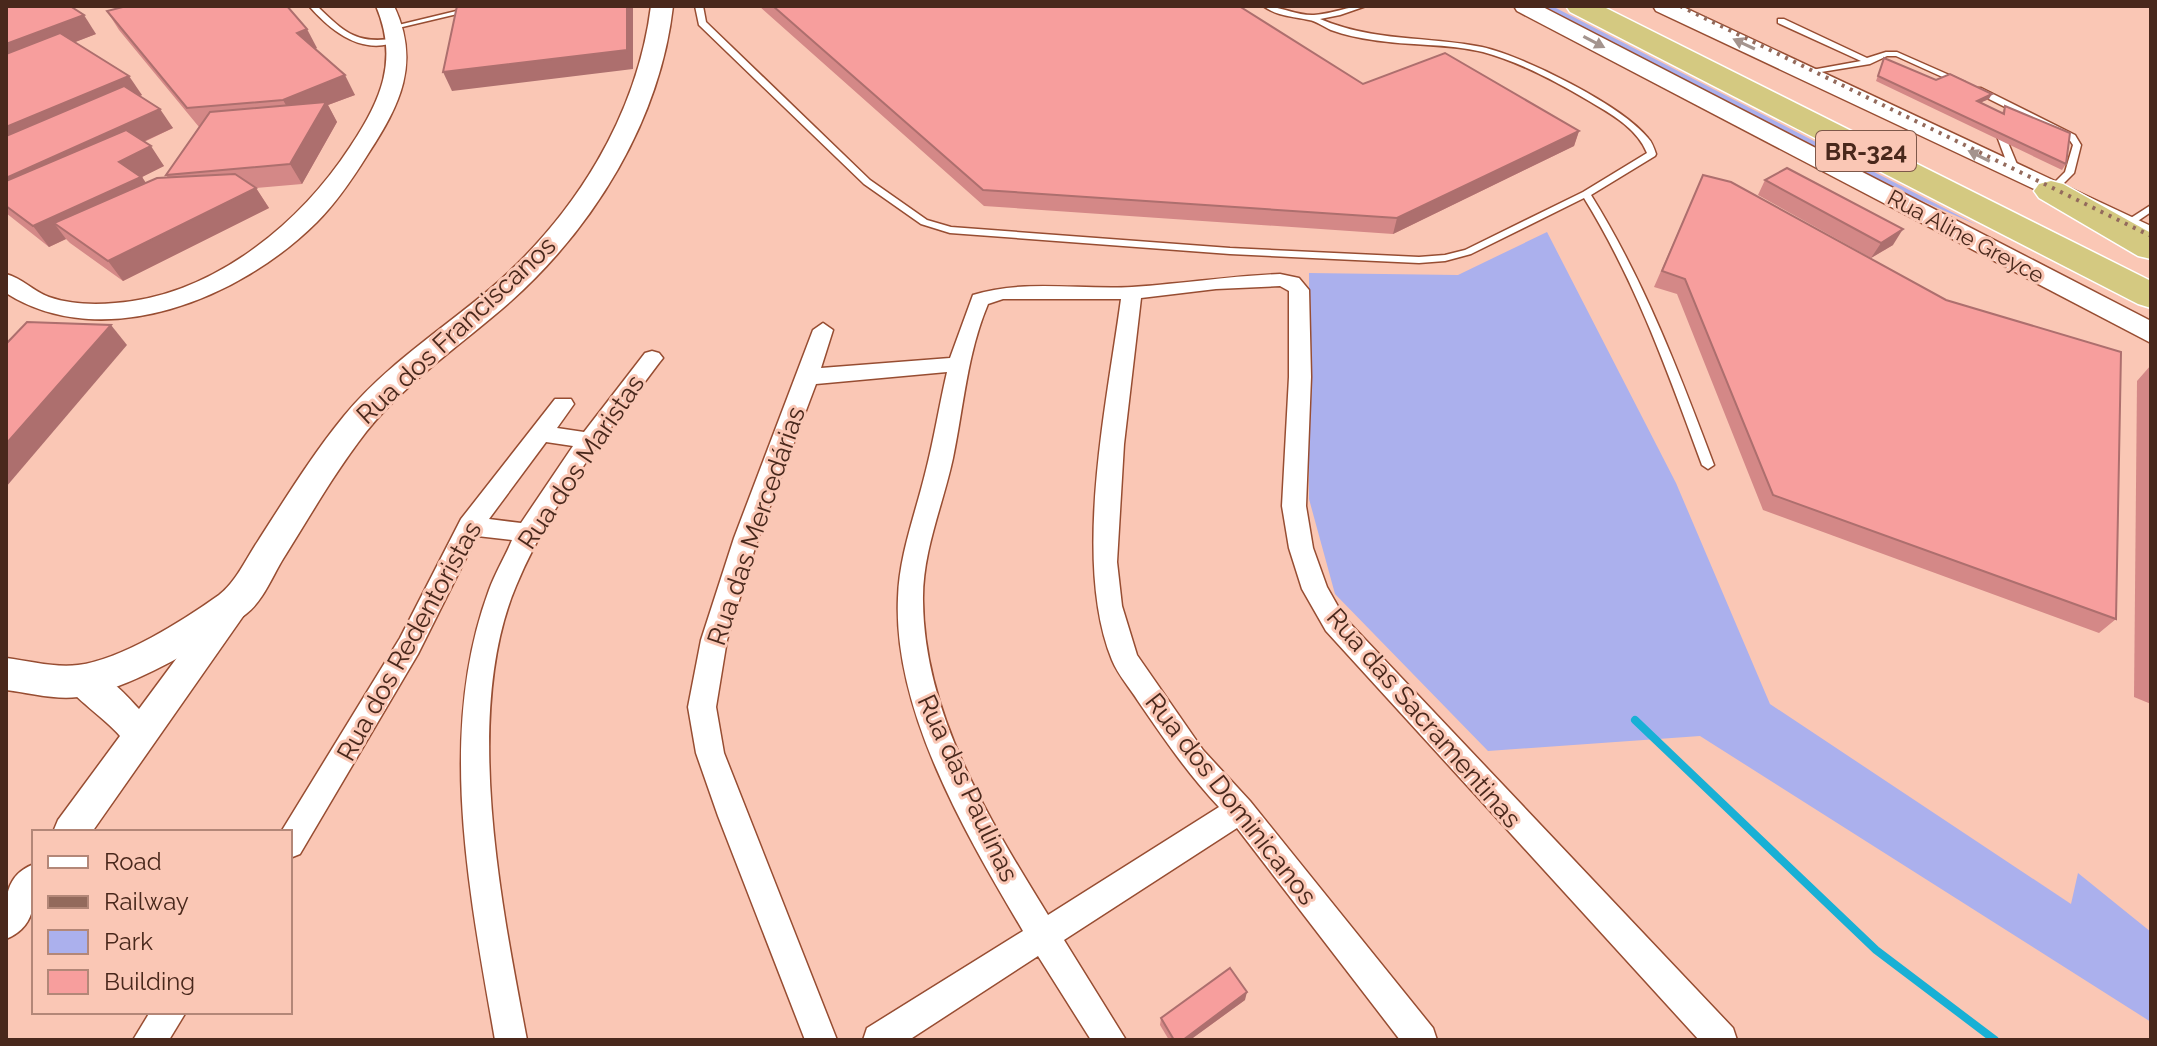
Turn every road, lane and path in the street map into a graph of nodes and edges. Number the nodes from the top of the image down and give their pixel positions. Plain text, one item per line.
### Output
1 (313, 6) edge
2 (487, 6) edge
3 (662, 6) edge
4 (699, 6) edge
5 (1267, 6) edge
6 (1362, 6) edge
7 (1525, 6) edge
8 (1580, 6) edge
9 (1619, 6) edge
10 (1664, 6) edge
11 (1315, 20) junction
12 (1781, 21) dead end
13 (392, 25) edge
14 (1867, 61) junction
15 (1878, 64) edge
16 (1806, 73) junction
17 (1992, 119) edge
18 (2016, 174) junction
19 (1877, 189) junction
20 (2051, 191) junction
21 (1586, 194) junction
22 (2151, 208) edge
23 (2126, 225) junction
24 (2151, 236) edge
25 (2151, 248) edge
26 (2151, 270) edge
27 (6, 282) edge
28 (1001, 293) joint
29 (1132, 293) junction
30 (2151, 296) edge
31 (2151, 316) edge
32 (823, 330) dead end
33 (2151, 333) edge
34 (652, 358) dead end
35 (961, 364) junction
36 (808, 377) junction
37 (563, 404) dead end
38 (542, 433) junction
39 (589, 441) junction
40 (1708, 465) dead end
41 (470, 526) junction
42 (529, 533) junction
43 (237, 601) junction
44 (6, 674) edge
45 (81, 681) junction
46 (141, 737) junction
47 (1240, 810) junction
48 (72, 830) edge
49 (292, 841) edge
50 (32, 885) edge
51 (6, 920) edge
52 (1043, 935) junction
53 (168, 1014) edge
54 (149, 1040) edge
55 (511, 1040) edge
56 (821, 1040) edge
57 (879, 1040) edge
58 (1110, 1040) edge
59 (1421, 1040) edge
60 (1721, 1040) edge

1 - 13 lane
2 - 13 lane
3 - 43 main road, Rua dos Franciscanos
4 - 21 lane
5 - 11 lane
6 - 11 lane
7 -> 19 main road, Rua Aline Greyce
8 - 30 highway, BR-324
9 - 26 highway, BR-324
16 -> 10 main road
11 - 21 lane
12 - 14 lane
13 - 27 street
14 - 15 lane
14 - 16 lane
14 - 20 lane
18 -> 16 main road
17 - 18 lane
18 - 20 main road
19 - 31 highway
19 - 33 main road, Rua Aline Greyce
20 - 23 main road
20 - 25 highway
21 - 40 lane
22 - 23 lane
23 - 24 main road
28 - 29 street, Rua das Sacramentinas
28 - 35 street, Rua das Paulinas
29 - 47 street, Rua dos Dominicanos
29 - 60 street, Rua das Sacramentinas
32 - 36 street, Rua das Mercedárias
34 - 39 street, Rua dos Maristas
35 - 36 street
35 - 52 street, Rua das Paulinas
36 - 56 street, Rua das Mercedárias
37 - 38 street, Rua dos Redentoristas
38 - 39 street
38 - 41 street, Rua dos Redentoristas
39 - 42 street, Rua dos Maristas
41 - 42 street
41 - 49 street, Rua dos Redentoristas
42 - 55 street, Rua dos Maristas
43 - 45 main road
43 - 46 street, Rua dos Franciscanos
44 - 45 main road
45 - 46 street
46 - 48 street, Rua dos Franciscanos
47 - 52 street
47 - 59 street, Rua dos Dominicanos
50 - 51 street
52 - 57 street
52 - 58 street, Rua das Paulinas
53 - 54 street

